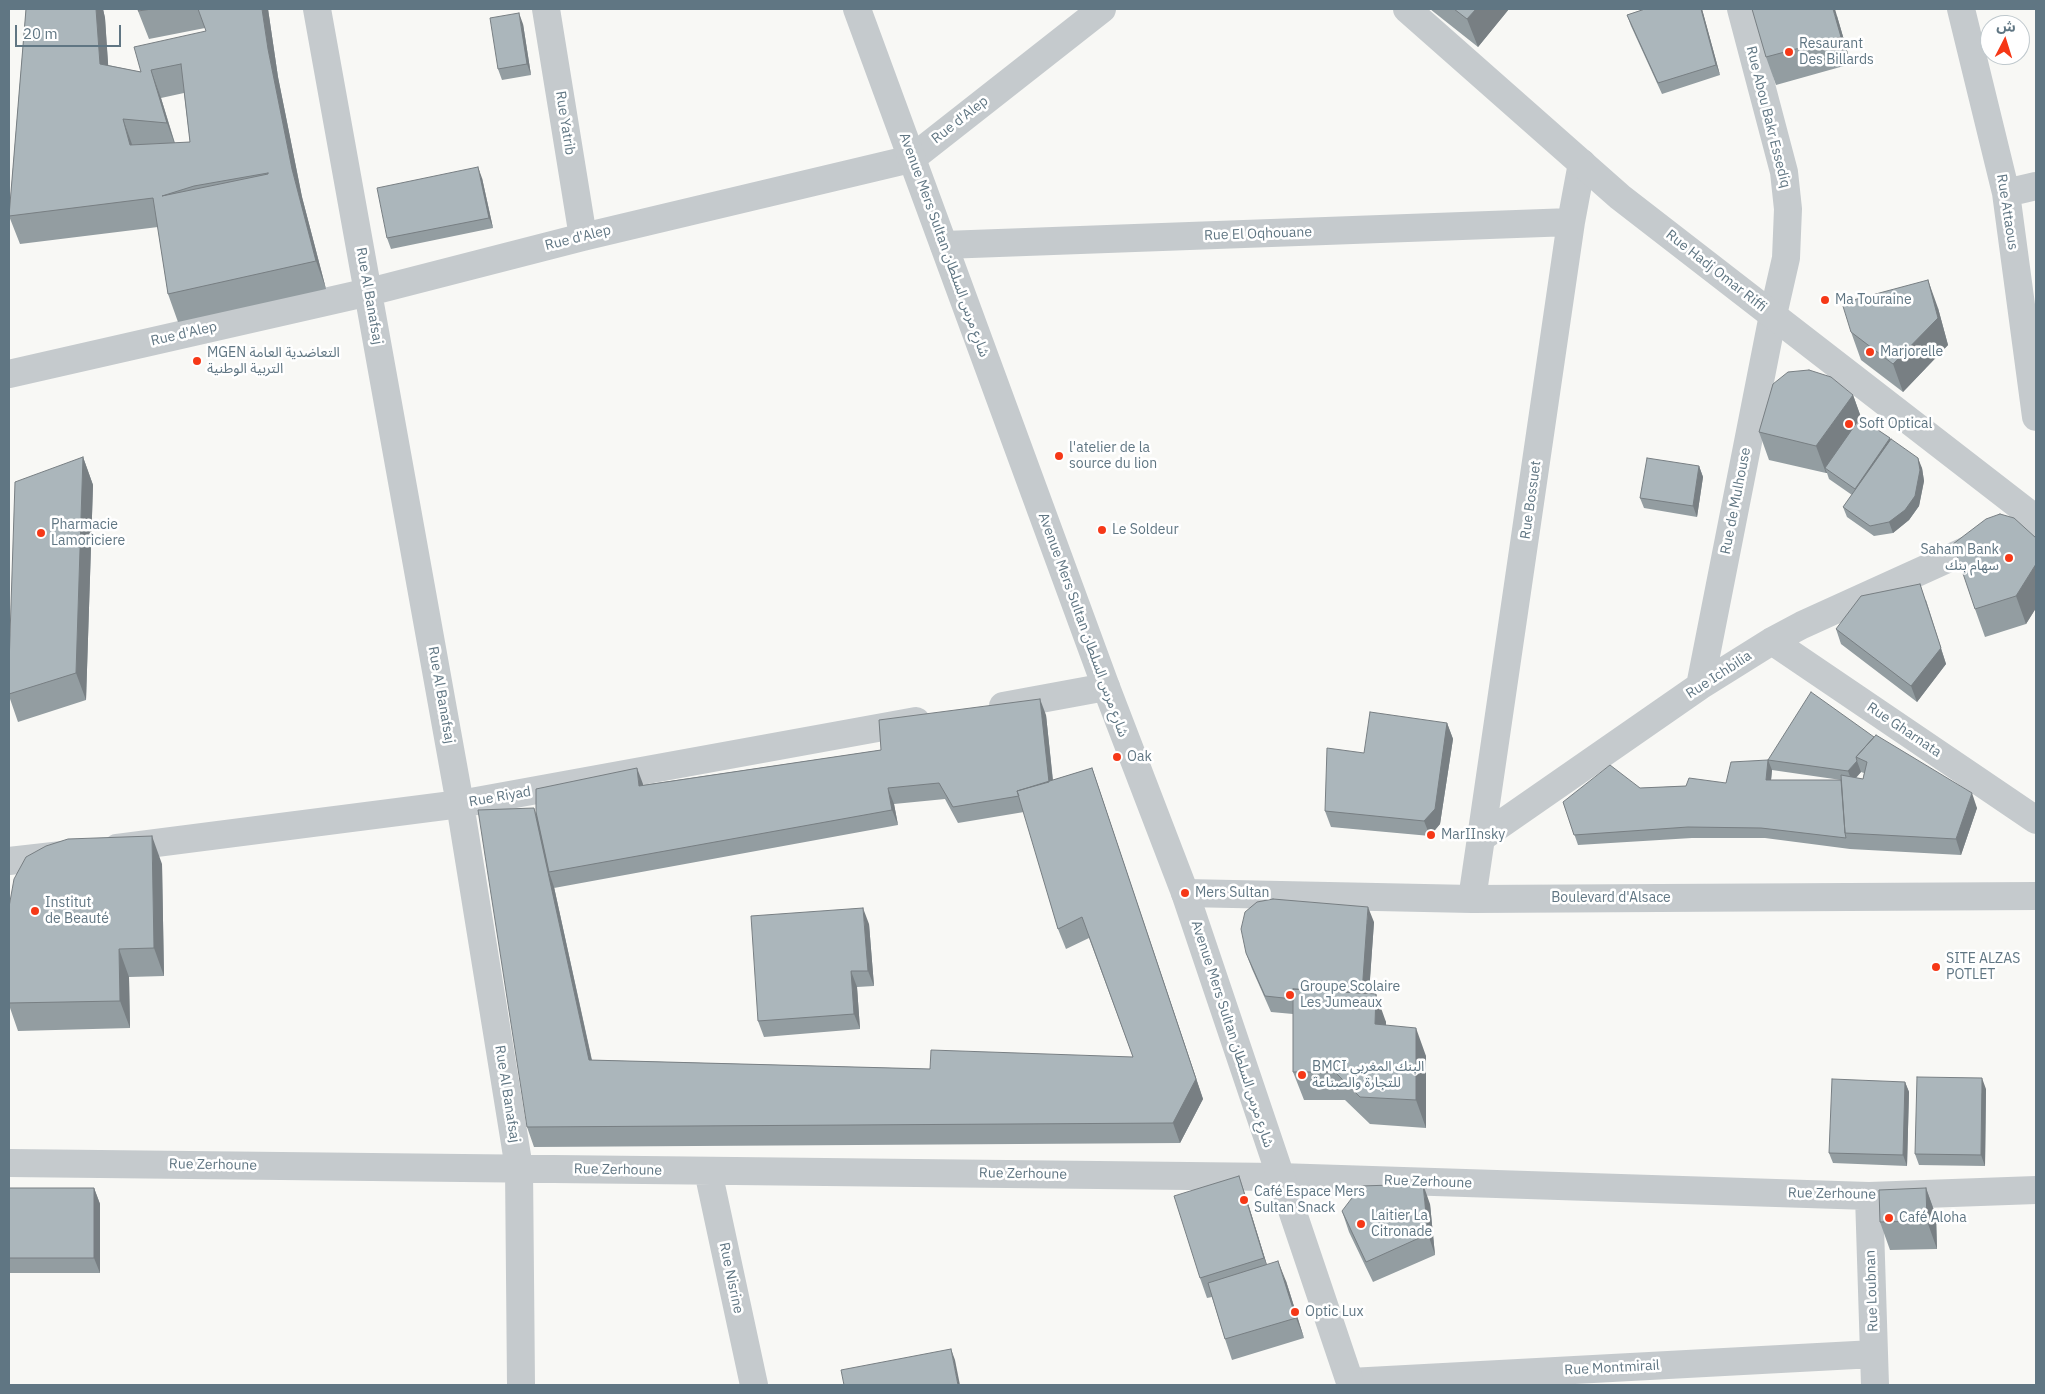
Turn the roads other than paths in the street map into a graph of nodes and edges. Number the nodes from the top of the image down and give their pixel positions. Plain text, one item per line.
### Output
1 (317, 9) edge
2 (546, 9) edge
3 (857, 9) edge
4 (1102, 9) edge
5 (1407, 9) edge
6 (1741, 9) edge
7 (1961, 9) edge
8 (911, 159) junction
9 (1582, 163) junction
10 (2036, 186) edge
11 (2006, 193) junction
12 (1571, 222) junction
13 (583, 237) junction
14 (944, 245) junction
15 (368, 292) junction
16 (1772, 315) junction
17 (9, 374) edge
18 (2036, 417) edge
19 (2036, 519) edge
20 (2036, 533) edge
21 (1772, 641) junction
22 (1700, 686) junction
23 (1106, 687) junction
24 (978, 710) edge
25 (939, 717) edge
26 (460, 804) junction
27 (2036, 820) edge
28 (1481, 838) junction
29 (9, 861) edge
30 (1185, 893) junction
31 (2036, 896) edge
32 (1472, 899) junction
33 (9, 1163) edge
34 (518, 1168) junction
35 (708, 1171) junction
36 (1280, 1177) junction
37 (2036, 1190) edge
38 (1870, 1196) junction
39 (1874, 1354) junction
40 (1351, 1383) edge
41 (521, 1385) edge
42 (754, 1385) edge
43 (1875, 1385) edge

1 - 15 street, Rue Al Banafsaj
2 - 13 street, Rue Yatrib
3 - 8 street, Avenue Mers Sultan شارع مرس السلطان
4 - 8 street, Rue d'Alep
5 - 9 street, Rue Hadj Omar Riffi
6 - 16 street, Rue Abou Bakr Essediq
7 - 11 street, Rue Attaous
8 - 13 street, Rue d'Alep
8 - 14 street, Avenue Mers Sultan شارع مرس السلطان
9 - 12 street, Rue Bossuet
9 - 16 street, Rue Hadj Omar Riffi
10 - 11 street
11 - 18 street, Rue Attaous
12 - 14 street, Rue El Oqhouane
12 - 28 street, Rue Bossuet
13 - 15 street, Rue d'Alep
14 - 23 street, Avenue Mers Sultan شارع مرس السلطان
15 - 17 street, Rue d'Alep
15 - 26 street, Rue Al Banafsaj
16 - 19 street, Rue Hadj Omar Riffi
16 - 22 street, Rue de Mulhouse
20 - 21 street, Rue Ichbilia
21 - 22 street, Rue Ichbilia
21 - 27 street, Rue Gharnata
22 - 28 street, Rue Ichbilia
23 - 24 street
23 - 30 street, Avenue Mers Sultan شارع مرس السلطان
25 - 26 street, Rue Riyad
26 - 29 street, Rue Riyad
26 - 34 street, Rue Al Banafsaj
28 - 32 street
30 - 32 street, Boulevard d'Alsace
30 - 36 street, Avenue Mers Sultan شارع مرس السلطان
31 - 32 street, Boulevard d'Alsace
33 - 34 street, Rue Zerhoune
34 - 35 street, Rue Zerhoune
34 - 41 street, Rue Al Banafsaj
35 - 36 street, Rue Zerhoune
35 - 42 street, Rue Nisrine
36 - 38 street, Rue Zerhoune
36 - 40 street, Avenue Mers Sultan شارع مرس السلطان
37 - 38 street, Rue Zerhoune
38 - 39 street, Rue Loubnan
39 - 40 street, Rue Montmirail
39 - 43 street, Rue Loubnan

